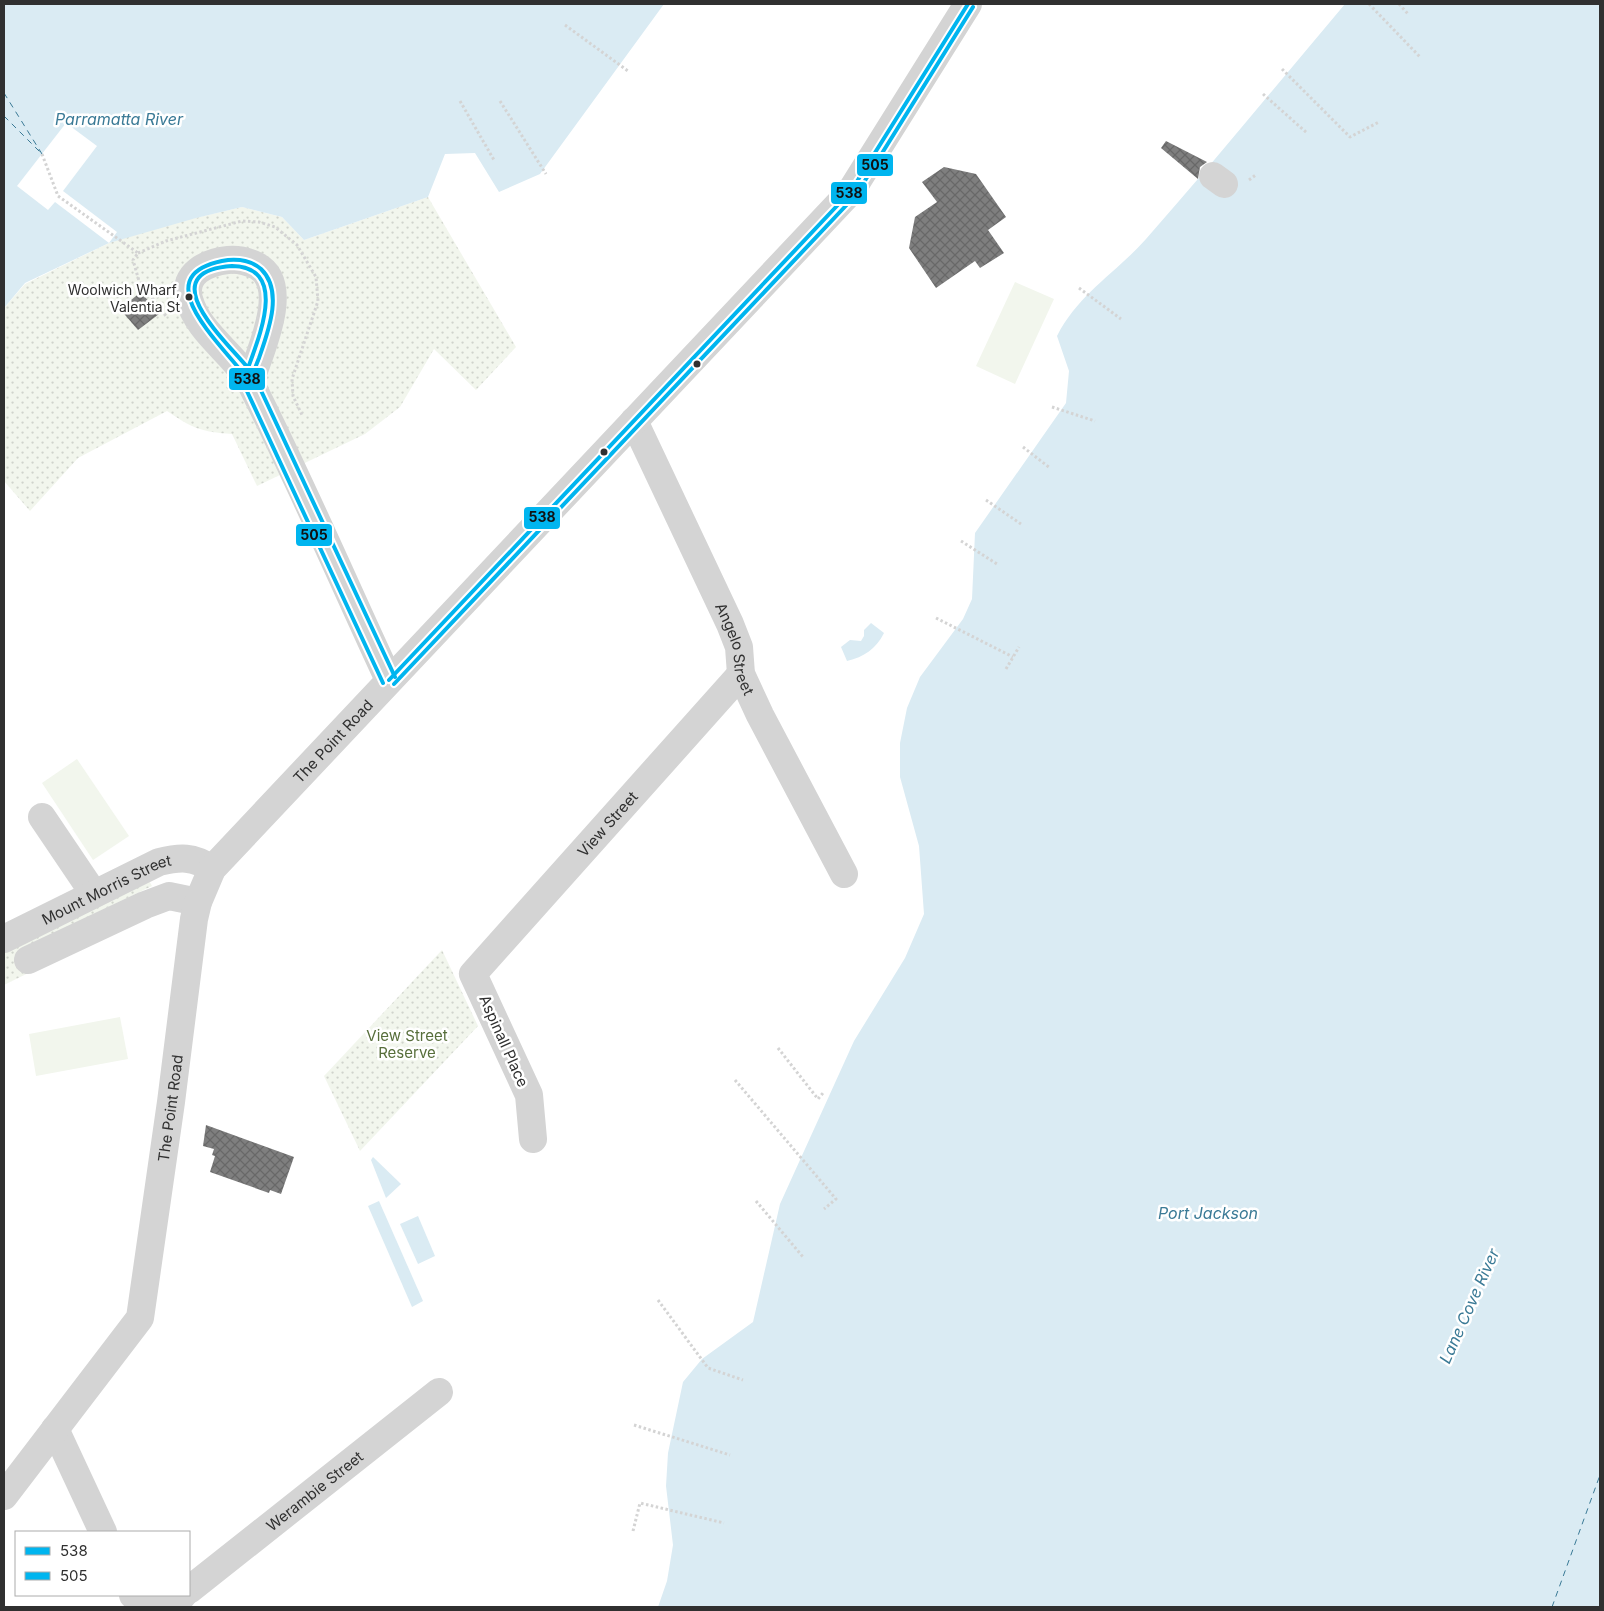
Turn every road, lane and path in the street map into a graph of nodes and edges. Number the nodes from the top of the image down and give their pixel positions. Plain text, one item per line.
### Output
1 (968, 4) edge
2 (1369, 4) edge
3 (1399, 4) edge
4 (1409, 15) dead end
5 (565, 25) dead end
6 (1421, 58) dead end
7 (1282, 69) dead end
8 (628, 71) dead end
9 (1263, 94) dead end
10 (460, 101) dead end
11 (500, 101) dead end
12 (1379, 122) dead end
13 (1307, 133) dead end
14 (42, 154) dead end
15 (494, 160) dead end
16 (546, 174) dead end
17 (1079, 288) dead end
18 (1122, 320) dead end
19 (170, 322) dead end
20 (250, 382) dead end
21 (1052, 407) dead end
22 (634, 421) junction
23 (1095, 421) dead end
24 (1023, 447) dead end
25 (1050, 468) dead end
26 (986, 500) dead end
27 (1021, 524) dead end
28 (961, 540) dead end
29 (997, 564) dead end
30 (936, 618) dead end
31 (1019, 647) dead end
32 (1013, 657) junction
33 (1006, 669) dead end
34 (741, 674) junction
35 (390, 680) junction
36 (42, 818) dead end
37 (212, 869) junction
38 (844, 874) dead end
39 (94, 894) junction
40 (198, 902) junction
41 (4, 939) edge
42 (28, 960) dead end
43 (474, 974) joint
44 (778, 1048) dead end
45 (735, 1080) dead end
46 (823, 1093) dead end
47 (533, 1139) dead end
48 (756, 1201) dead end
49 (824, 1209) dead end
50 (804, 1257) dead end
51 (658, 1300) dead end
52 (743, 1380) dead end
53 (439, 1392) dead end
54 (634, 1425) dead end
55 (55, 1429) junction
56 (730, 1455) dead end
57 (4, 1496) edge
58 (724, 1522) dead end
59 (103, 1531) edge
60 (633, 1531) dead end
61 (190, 1589) edge
62 (135, 1596) edge
63 (182, 1596) edge

1 - 22 street, The Point Road
2 - 6 path
3 - 4 path
5 - 8 path
7 - 12 path
9 - 13 path
10 - 15 path
11 - 16 path
14 - 19 path
17 - 18 path
20 - 35 street
21 - 23 path
22 - 34 street, Angelo Street
22 - 35 street, The Point Road
24 - 25 path
26 - 27 path
28 - 29 path
30 - 32 path
31 - 32 path
32 - 33 path
34 - 38 street, Angelo Street
34 - 43 street, View Street
35 - 37 street, The Point Road
36 - 39 street
37 - 39 street, Mount Morris Street
37 - 40 street, The Point Road
39 - 41 street, Mount Morris Street
40 - 42 street
40 - 55 street, The Point Road
43 - 47 street, Aspinall Place
44 - 46 path
45 - 49 path
48 - 50 path
51 - 52 path
53 - 61 street, Werambie Street
54 - 56 path
55 - 57 street, The Point Road
55 - 59 street
58 - 60 path
62 - 63 street

